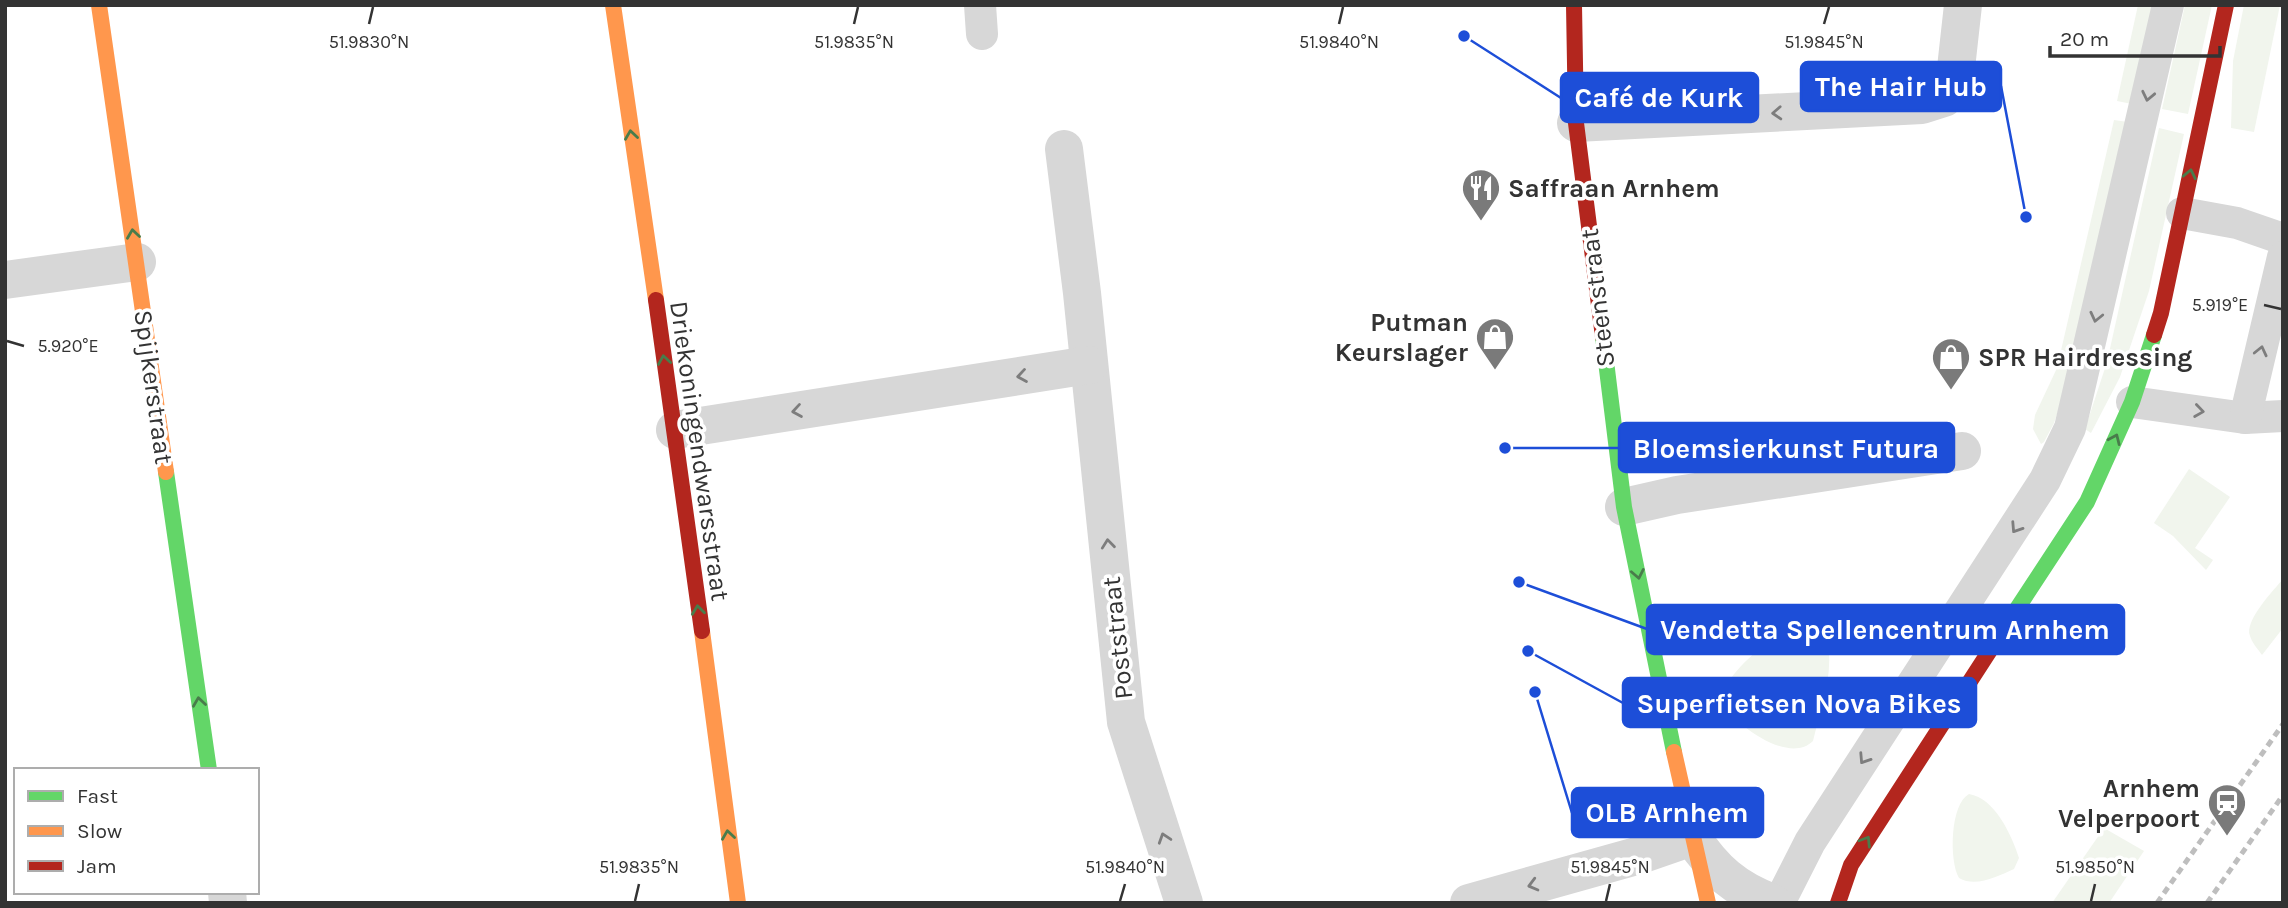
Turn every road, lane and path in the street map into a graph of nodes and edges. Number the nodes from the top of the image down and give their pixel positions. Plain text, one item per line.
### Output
1 (99, 5) edge
2 (613, 5) edge
3 (1574, 5) edge
4 (1964, 5) edge
5 (2168, 5) edge
6 (2226, 5) edge
7 (1576, 123) junction
8 (1064, 149) dead end
9 (2182, 213) junction
10 (2283, 239) edge
11 (2283, 257) edge
12 (136, 262) junction
13 (5, 281) edge
14 (1089, 365) junction
15 (2132, 402) junction
16 (2283, 416) edge
17 (2245, 418) junction
18 (675, 430) junction
19 (1962, 451) dead end
20 (1624, 507) junction
21 (209, 768) edge
22 (1692, 837) junction
23 (737, 903) edge
24 (1184, 903) edge
25 (1469, 903) edge
26 (1708, 903) edge
27 (1773, 903) edge
28 (1779, 903) edge
29 (1838, 903) edge

12 -> 1 street, Spijkerstraat
18 -> 2 street, Driekoningendwarsstraat
3 - 7 street, Steenstraat
4 -> 7 street
5 -> 28 lane
9 -> 6 street
7 - 20 street, Steenstraat
8 - 14 street, Poststraat
9 - 10 lane
9 - 15 street
17 -> 11 lane
12 - 13 street
21 -> 12 street, Spijkerstraat
14 -> 18 street
24 -> 14 street, Poststraat
15 -> 17 lane
29 -> 15 street
16 - 17 lane
23 -> 18 street, Driekoningendwarsstraat
19 - 20 street
20 -> 22 street, Steenstraat
22 -> 25 street
22 - 26 street, Steenstraat
22 - 27 street, Steenstraat

